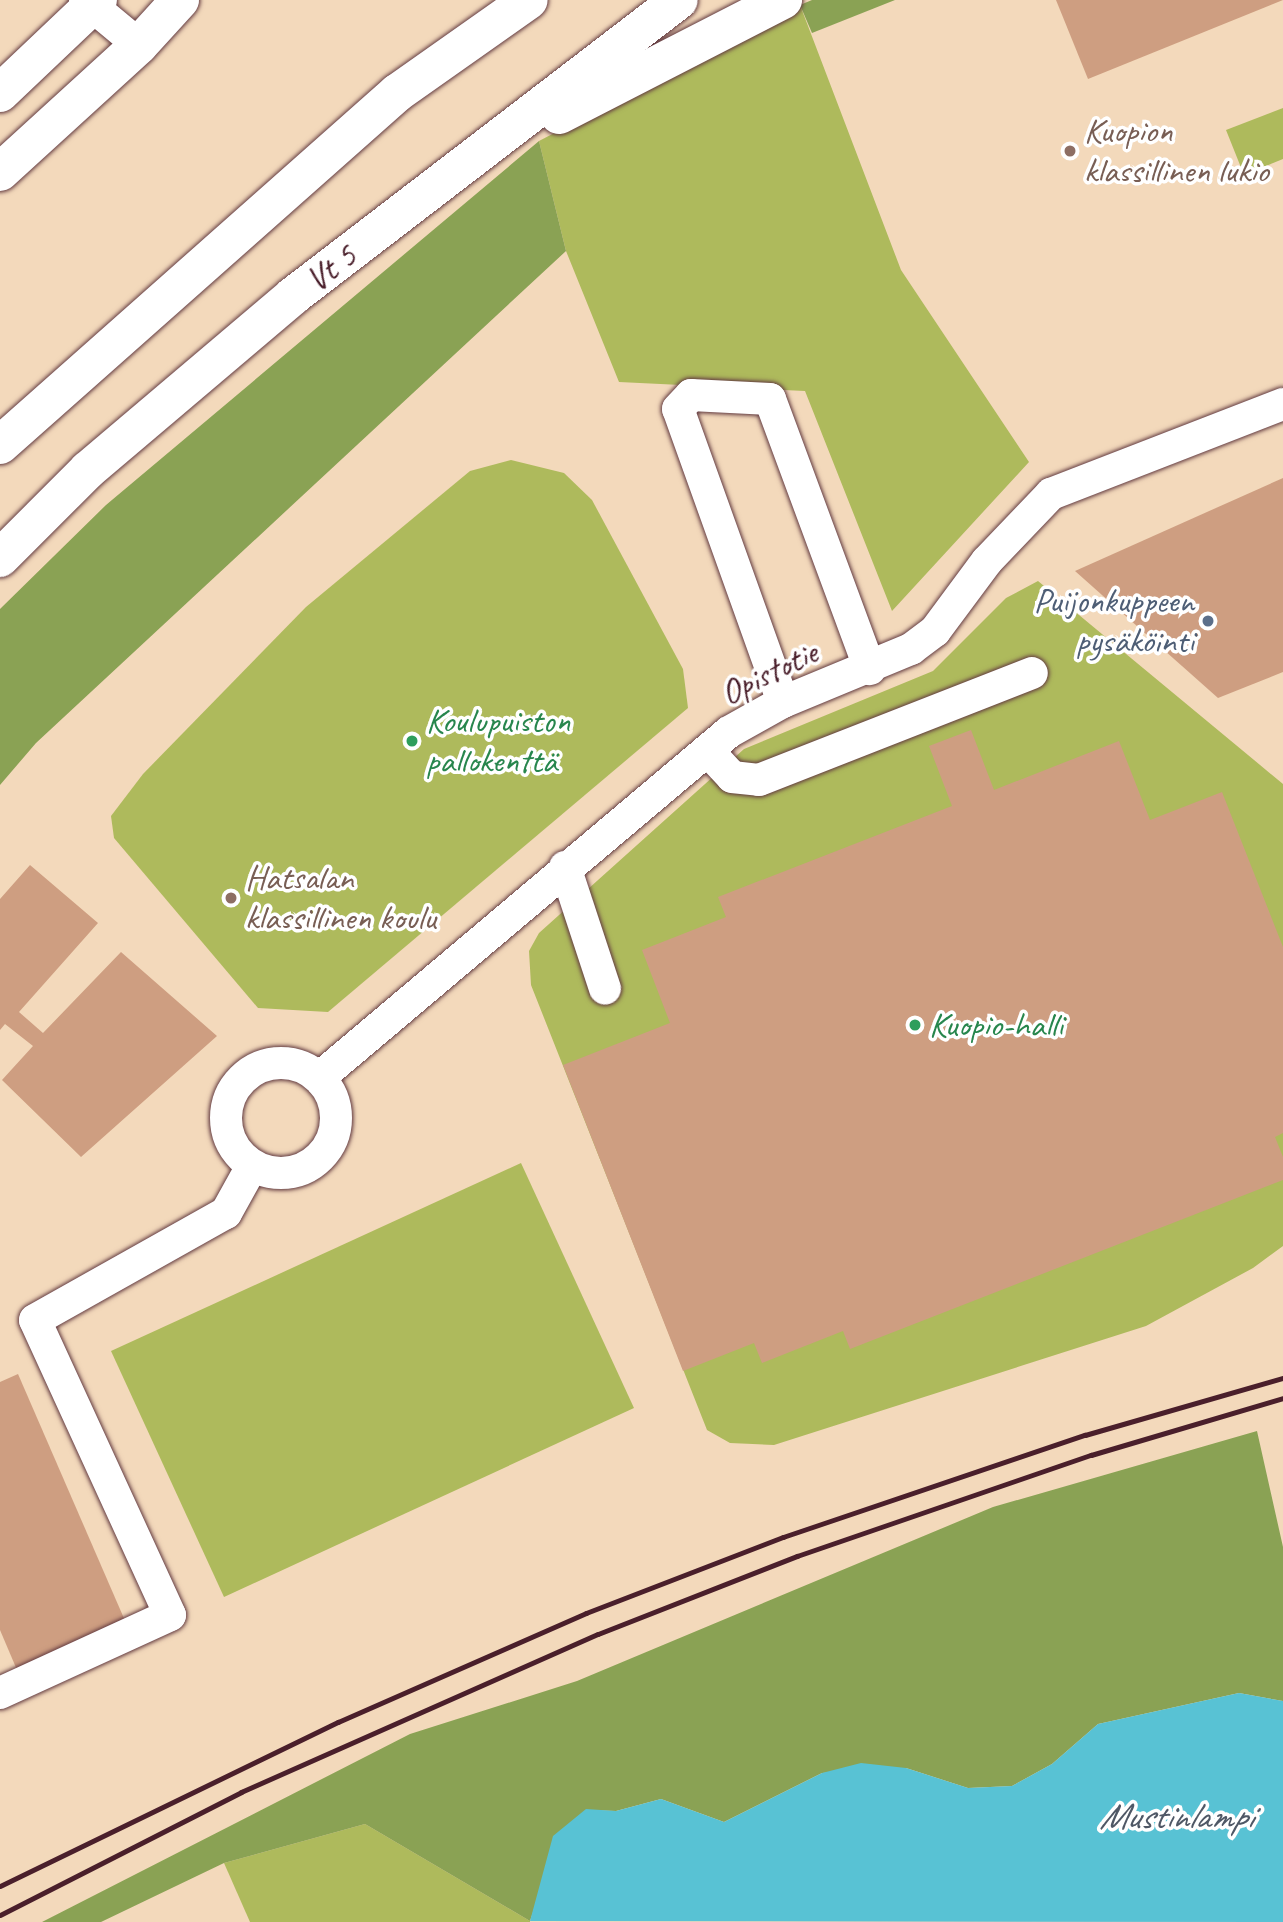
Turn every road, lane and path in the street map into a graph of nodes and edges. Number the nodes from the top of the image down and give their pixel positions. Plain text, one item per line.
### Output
1 (180, 0) edge
2 (485, 0) edge
3 (529, 0) edge
4 (679, 0) edge
5 (783, 0) edge
6 (92, 2) edge
7 (139, 45) junction
8 (0, 93) edge
9 (397, 93) junction
10 (477, 158) junction
11 (0, 172) edge
12 (1283, 404) edge
13 (0, 445) edge
14 (0, 558) edge
15 (870, 669) junction
16 (1032, 673) dead end
17 (783, 702) junction
18 (708, 751) junction
19 (565, 867) junction
20 (606, 989) dead end
21 (320, 1078) junction
22 (252, 1166) junction
23 (0, 1693) edge

1 - 7 main road
2 - 9 main road
3 - 9 main road
4 - 10 main road, Vt 5
5 - 10 main road
6 - 7 street
6 - 8 main road
7 - 11 main road
9 - 13 main road
10 - 14 main road, Vt 5
12 - 15 street, Opistotie
15 - 17 street, Opistotie
15 - 17 street
16 - 18 street
17 - 18 street, Opistotie
18 - 19 street, Opistotie
19 - 20 street
19 - 21 street, Opistotie
21 - 22 street
21 - 22 street
22 - 23 street

